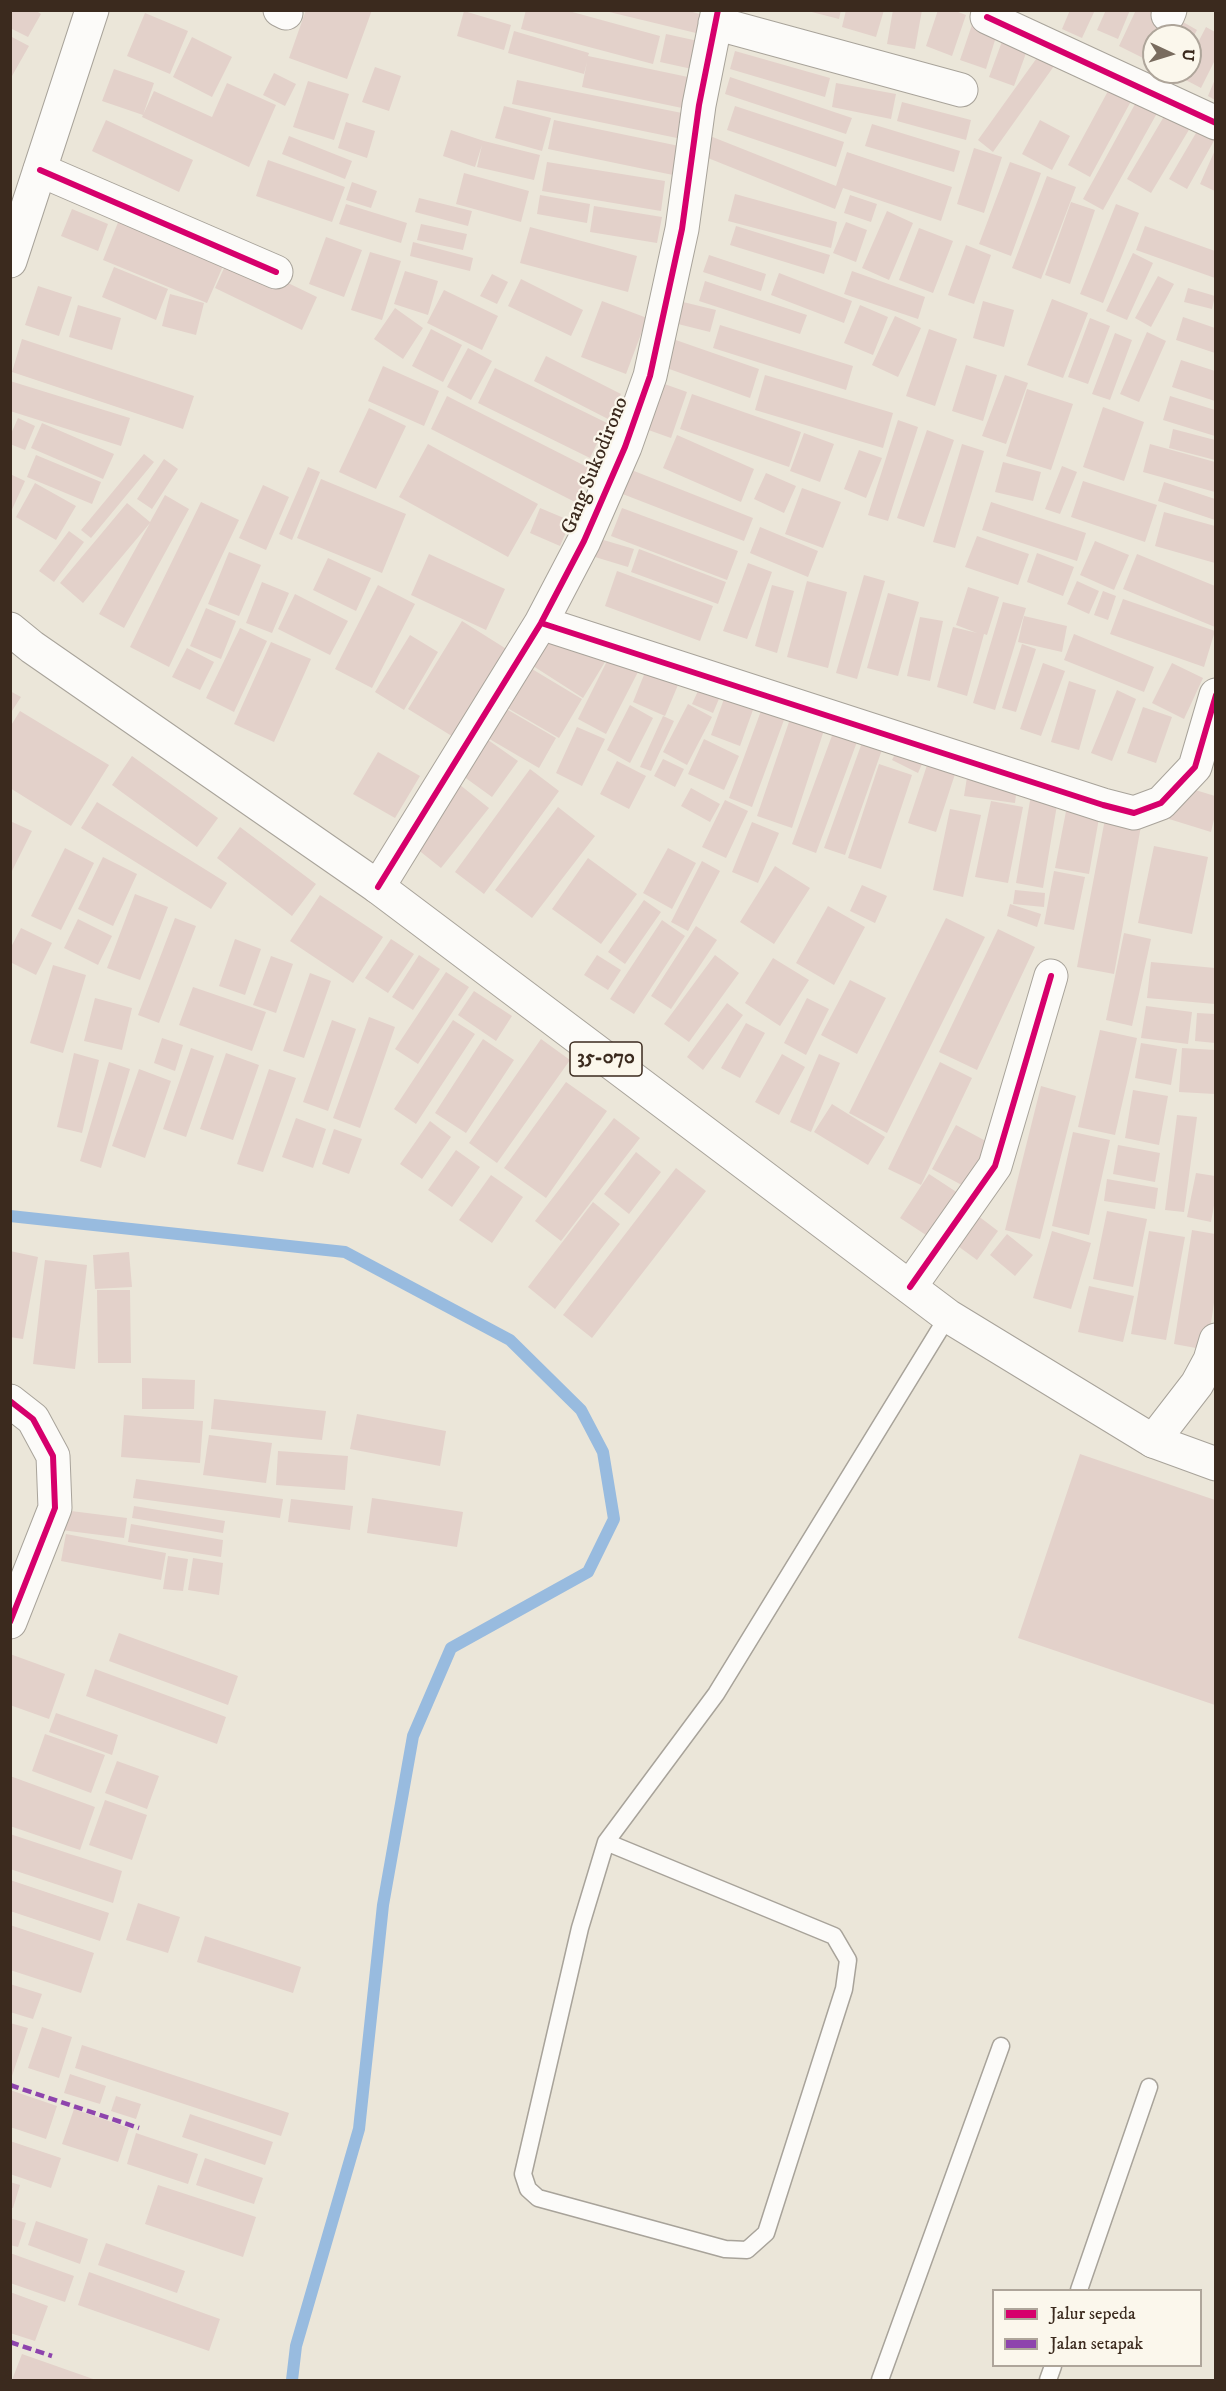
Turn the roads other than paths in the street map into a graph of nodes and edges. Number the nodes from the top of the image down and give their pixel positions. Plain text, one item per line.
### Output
1 (92, 10) edge
2 (717, 17) edge
3 (987, 17) dead end
4 (961, 90) dead end
5 (1215, 123) edge
6 (40, 170) junction
7 (10, 261) edge
8 (276, 272) dead end
9 (541, 623) junction
10 (10, 629) edge
11 (1215, 695) edge
12 (378, 887) junction
13 (1051, 976) dead end
14 (910, 1287) junction
15 (948, 1316) junction
16 (1215, 1340) edge
17 (10, 1401) edge
18 (1153, 1441) junction
19 (1215, 1464) edge
20 (10, 1622) edge
21 (606, 1842) junction
22 (1001, 2046) dead end
23 (1149, 2086) dead end
24 (1079, 2289) edge
25 (880, 2380) edge

1 - 6 street
2 - 4 street
2 - 9 street, Gang Sukodirono
3 - 5 street
6 - 7 street
6 - 8 street
9 - 11 street
9 - 12 street, Gang Sukodirono
10 - 12 street, 35-070
12 - 14 street, 35-070
13 - 14 street
14 - 15 street, 35-070
15 - 18 street, 35-070
15 - 21 lane
16 - 18 street
17 - 20 street
18 - 19 street, 35-070
21 - 21 lane
22 - 25 lane
23 - 24 lane

